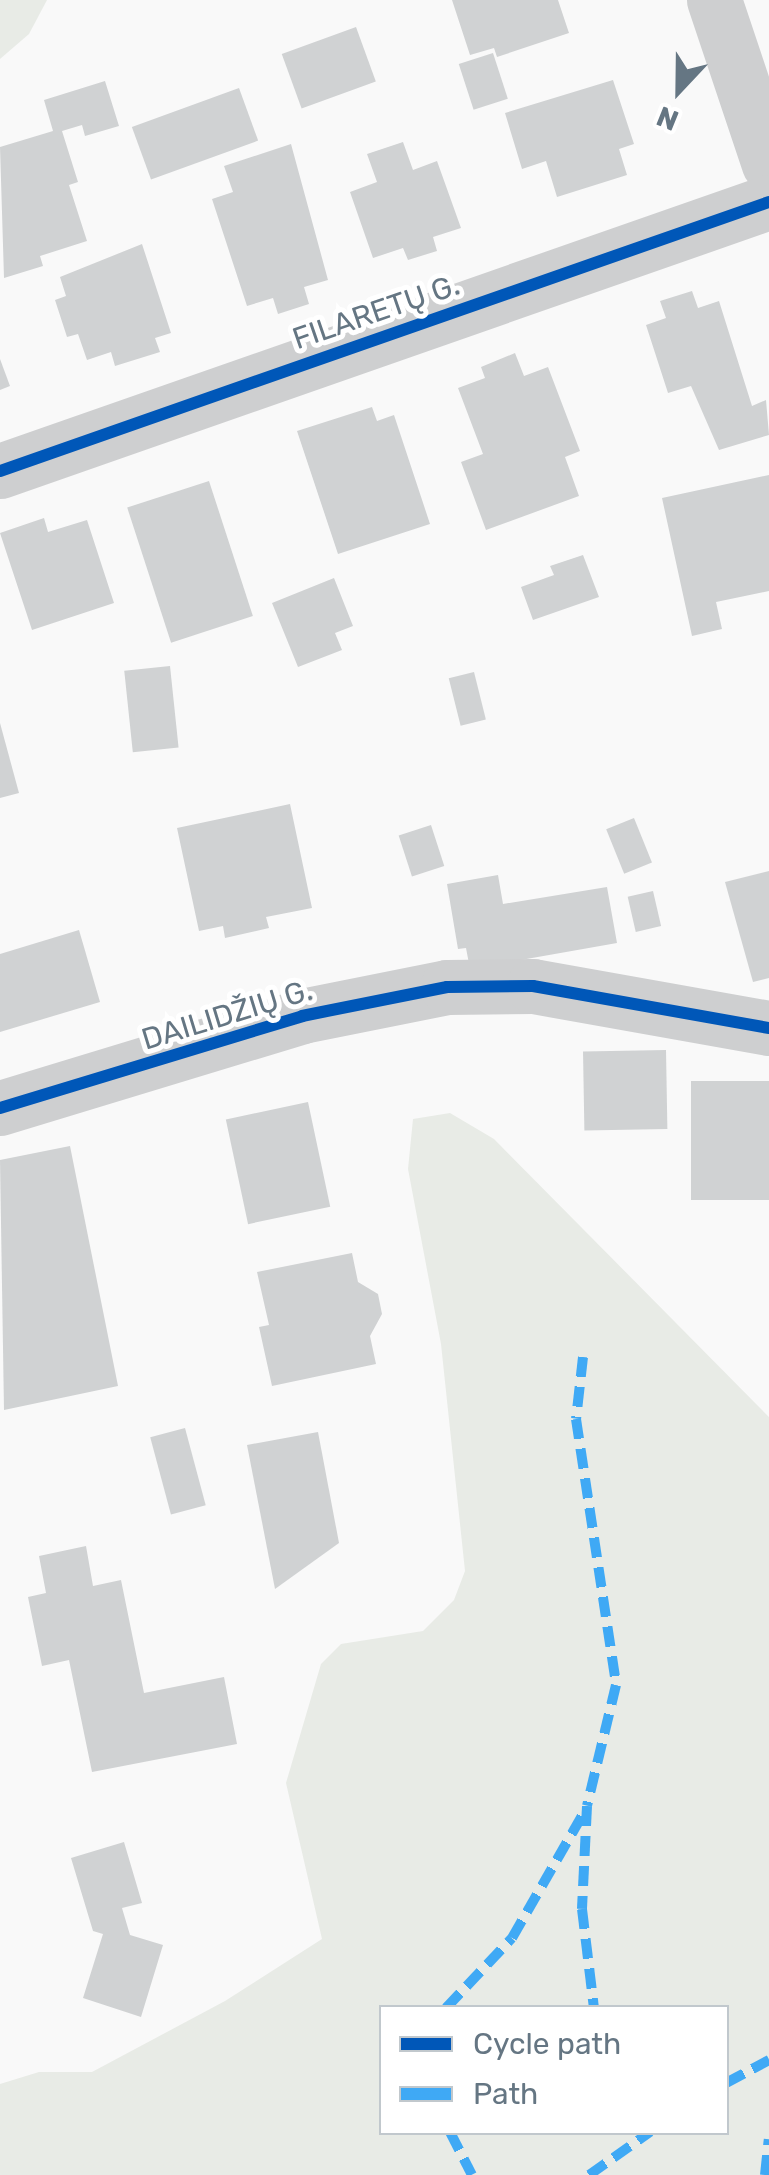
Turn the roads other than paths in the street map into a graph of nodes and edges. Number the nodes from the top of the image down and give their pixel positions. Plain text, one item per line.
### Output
1 (714, 0) edge
2 (769, 164) edge
3 (769, 202) edge
4 (0, 470) edge
5 (769, 1028) edge
6 (0, 1108) edge

1 - 2 street
3 - 4 street, FILARETŲ G.
5 - 6 street, DAILIDŽIŲ G.

